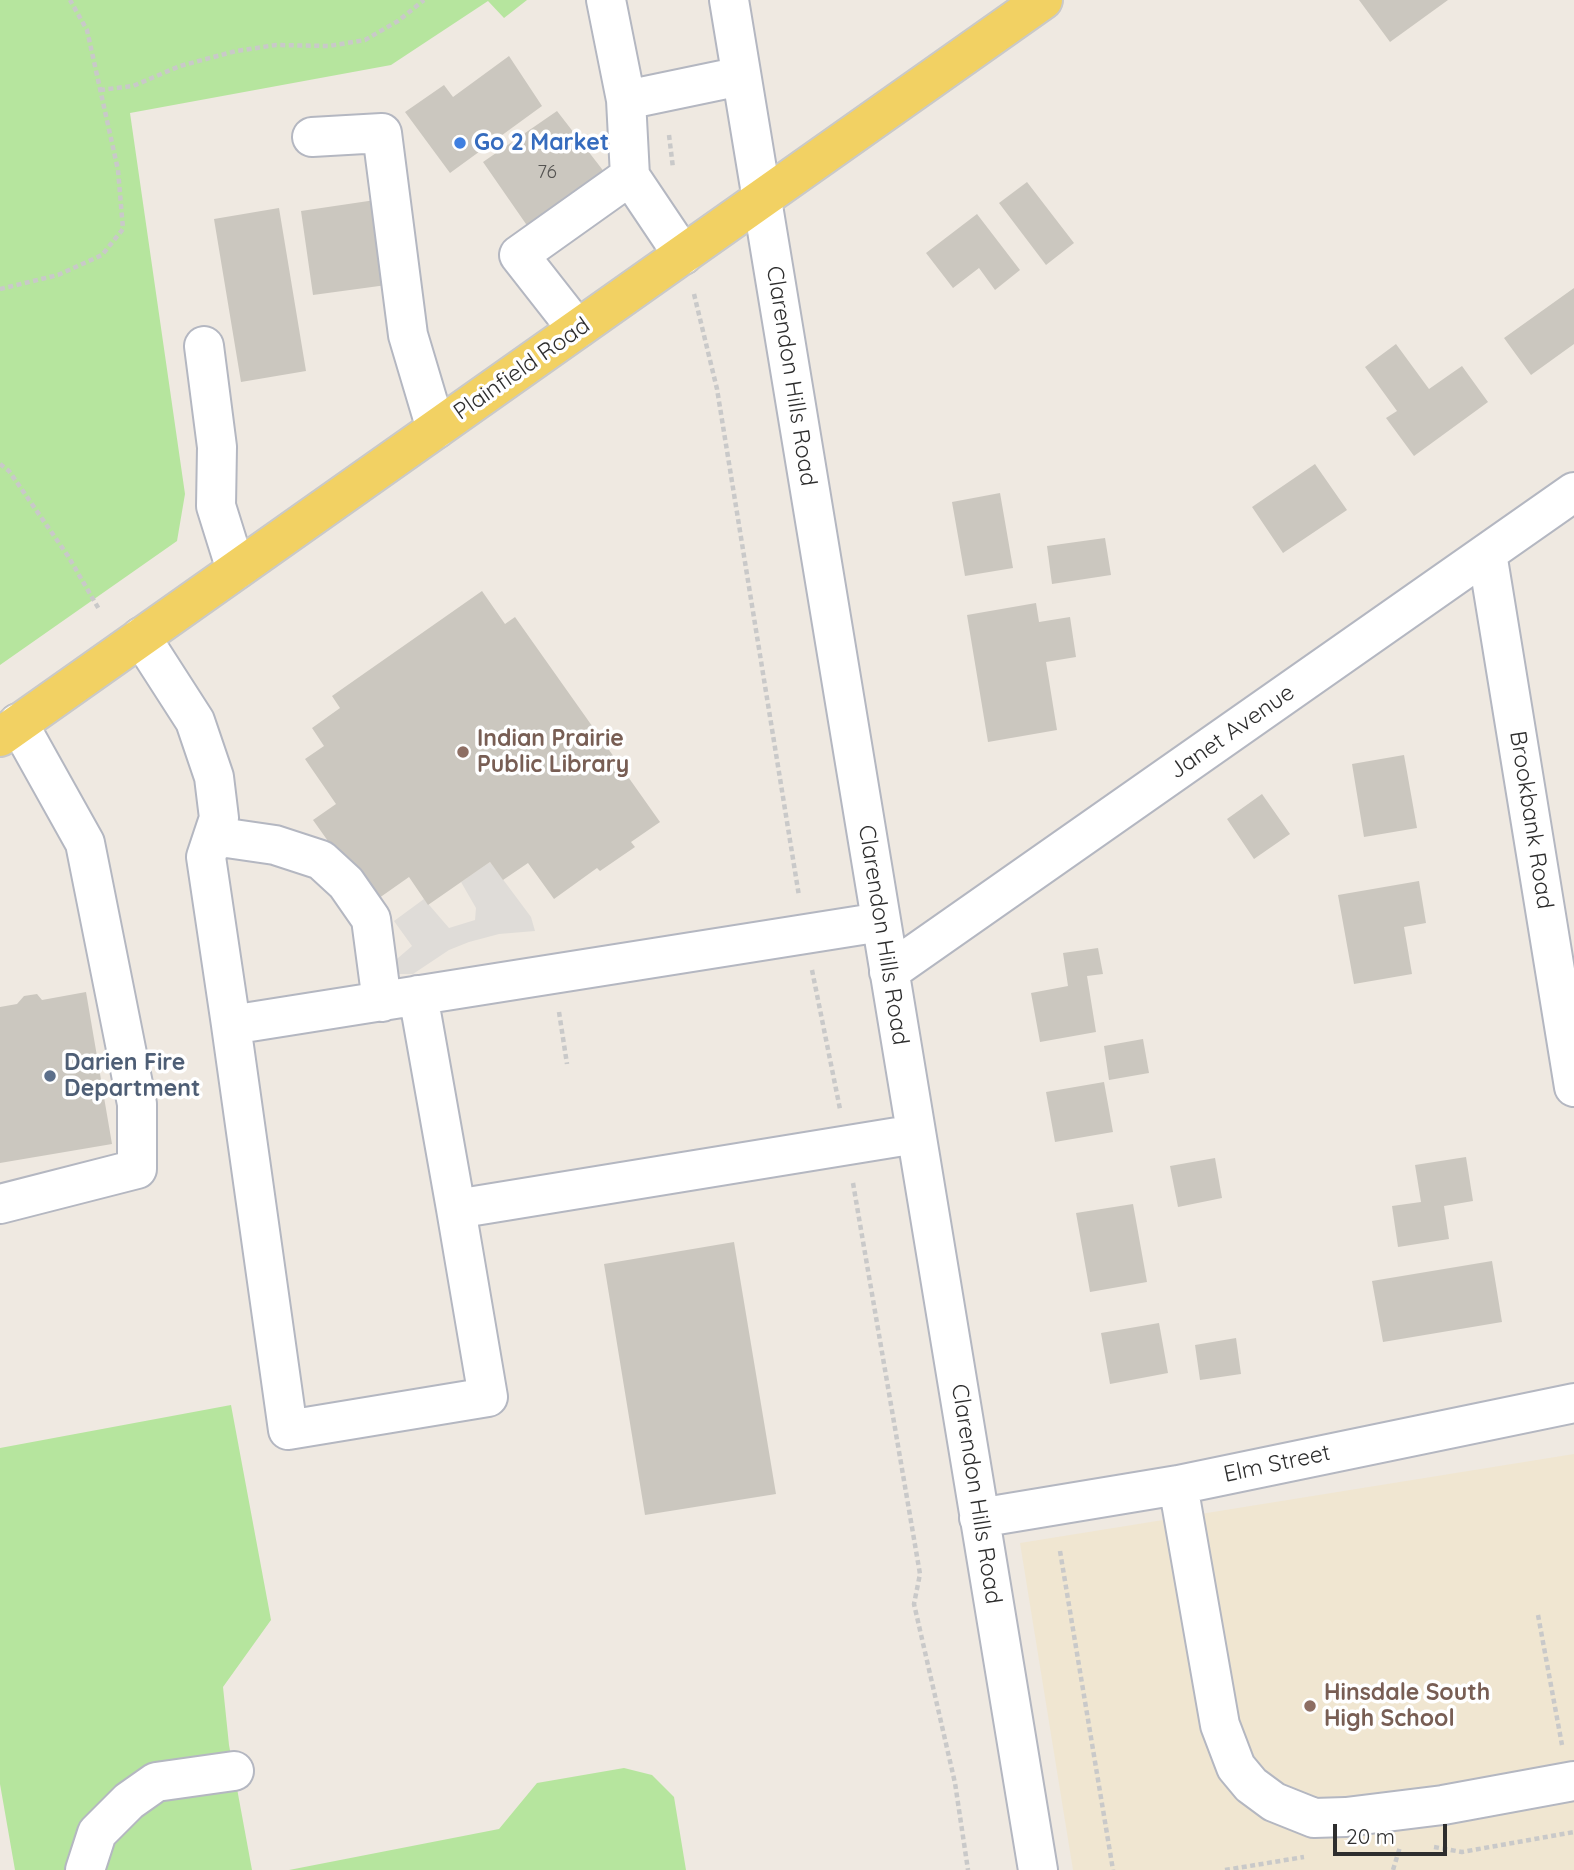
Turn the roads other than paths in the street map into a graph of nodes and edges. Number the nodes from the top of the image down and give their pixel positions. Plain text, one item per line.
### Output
1 (606, 0) edge
2 (729, 0) edge
3 (1043, 0) edge
4 (741, 76) junction
5 (626, 100) junction
6 (312, 137) dead end
7 (630, 176) junction
8 (762, 199) junction
9 (683, 255) junction
10 (577, 329) junction
11 (204, 346) dead end
12 (436, 429) junction
13 (1574, 492) edge
14 (1487, 553) junction
15 (236, 569) junction
16 (141, 637) junction
17 (9, 730) edge
18 (213, 836) junction
19 (881, 922) junction
20 (889, 972) junction
21 (400, 998) junction
22 (232, 1025) junction
23 (1574, 1087) edge
24 (916, 1134) junction
25 (0, 1204) edge
26 (456, 1209) junction
27 (1574, 1403) edge
28 (1178, 1485) junction
29 (979, 1518) junction
30 (234, 1771) dead end
31 (1571, 1781) edge
32 (85, 1870) edge
33 (1038, 1870) edge

1 - 5 street
2 - 4 street, Clarendon Hills Road
3 - 8 main road, Plainfield Road
4 - 5 street
4 - 8 street, Clarendon Hills Road
5 - 7 street
6 - 12 street
7 - 9 street
7 - 10 street
8 - 9 main road, Plainfield Road
8 - 19 street, Clarendon Hills Road
9 - 10 main road, Plainfield Road
10 - 12 main road, Plainfield Road
11 - 15 street
12 - 15 main road, Plainfield Road
13 - 14 street, Janet Avenue
14 - 20 street, Janet Avenue
14 - 23 street, Brookbank Road
15 - 16 main road, Plainfield Road
16 - 17 main road, Plainfield Road
16 - 18 street
17 - 25 street
18 - 21 street
18 - 22 street
19 - 20 street, Clarendon Hills Road
19 - 21 street
20 - 24 street, Clarendon Hills Road
21 - 22 street
21 - 26 street
22 - 26 street
24 - 26 street
24 - 29 street, Clarendon Hills Road
27 - 28 street, Elm Street
28 - 29 street, Elm Street
28 - 31 street
29 - 33 street, Clarendon Hills Road
30 - 32 street

